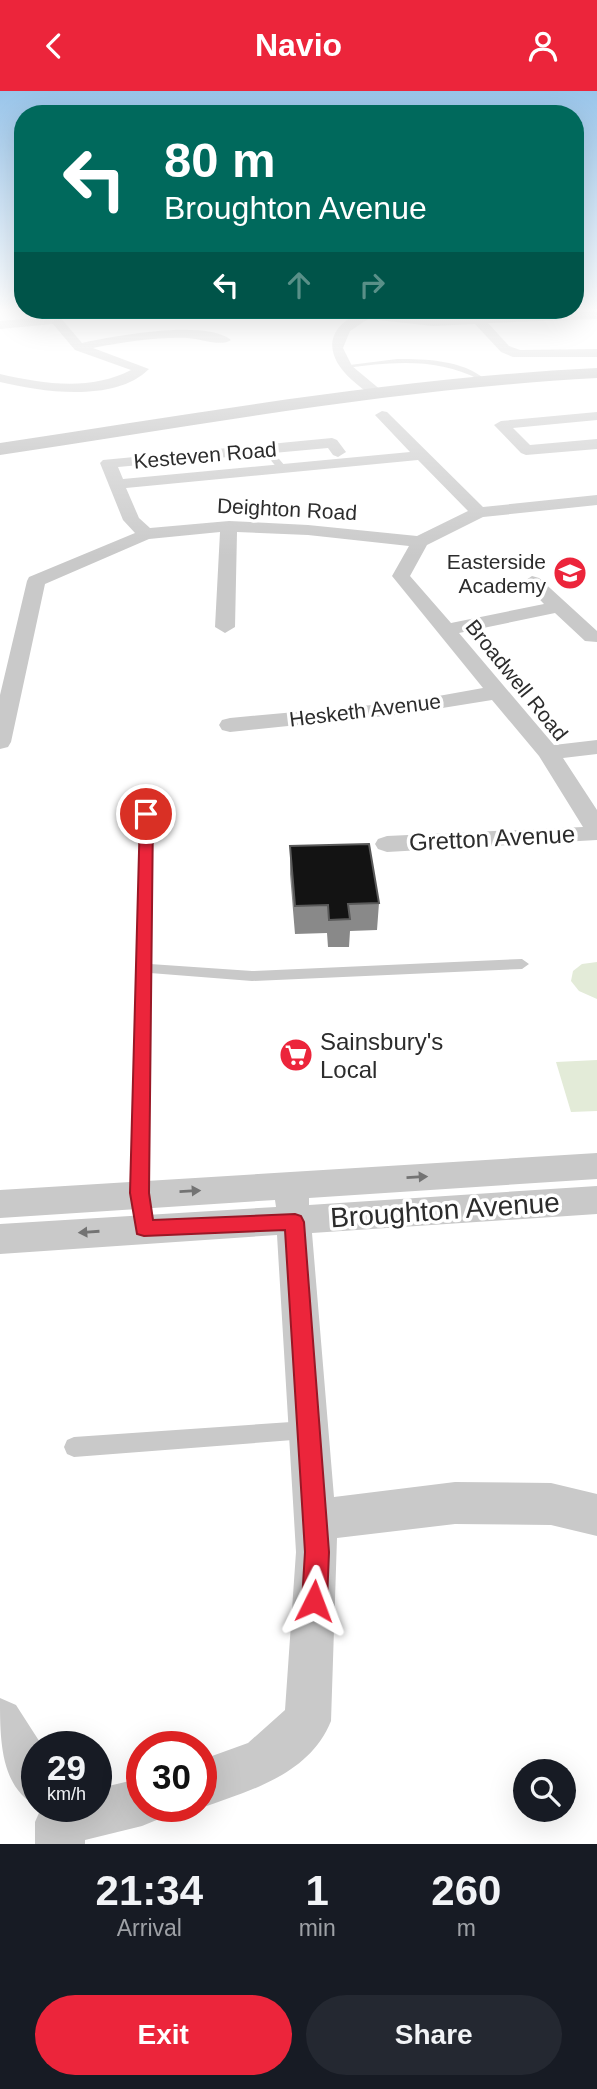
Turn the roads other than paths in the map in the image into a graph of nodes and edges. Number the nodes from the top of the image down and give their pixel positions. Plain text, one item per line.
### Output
1 (364, 392) edge
2 (382, 415) dead end
3 (597, 416) edge
4 (597, 444) edge
5 (0, 449) edge
6 (266, 449) junction
7 (338, 452) dead end
8 (422, 455) junction
9 (282, 468) junction
10 (118, 484) junction
11 (597, 500) edge
12 (479, 512) junction
13 (229, 526) junction
14 (146, 534) junction
15 (419, 542) junction
16 (532, 582) dead end
17 (560, 606) junction
18 (225, 627) dead end
19 (447, 630) junction
20 (592, 637) dead end
21 (500, 692) junction
22 (230, 725) dead end
23 (0, 742) edge
24 (597, 747) edge
25 (548, 753) junction
26 (146, 814) dead end
27 (597, 831) edge
28 (387, 844) dead end
29 (522, 964) dead end
30 (145, 968) junction
31 (597, 1166) edge
32 (139, 1193) junction
33 (597, 1200) edge
34 (0, 1204) edge
35 (293, 1204) junction
36 (144, 1228) junction
37 (0, 1239) edge
38 (308, 1430) junction
39 (74, 1447) dead end
40 (597, 1515) edge
41 (313, 1520) junction
42 (0, 1721) edge
43 (21, 1758) edge
44 (217, 1778) edge

1 - 5 main road
2 - 8 street
3 - 4 street
6 - 7 street
6 - 9 lane
6 - 10 street
8 - 9 street, Kesteven Road
8 - 12 street
9 - 10 street, Kesteven Road
10 - 14 street
11 - 12 street
12 - 15 street
13 - 14 street, Deighton Road
13 - 15 street, Deighton Road
13 - 18 street
14 - 23 street, Deighton Road
15 - 19 street, Broadwell Road
16 - 17 street
17 - 19 street
17 - 20 street
19 - 21 street, Broadwell Road
21 - 22 street, Hesketh Avenue
21 - 25 street, Broadwell Road
24 - 25 street
25 - 27 street, Broadwell Road
26 - 30 lane
27 - 28 street, Gretton Avenue
29 - 30 lane
30 - 32 lane
35 -> 31 street, Broughton Avenue
32 - 34 street, Broughton Avenue
32 -> 35 street, Broughton Avenue
32 - 36 lane
33 - 35 street, Broughton Avenue
35 - 36 street, Broughton Avenue
35 - 38 street
36 -> 37 street, Broughton Avenue
38 - 39 lane
38 - 41 street
40 - 41 street
41 - 44 street
42 - 43 street

